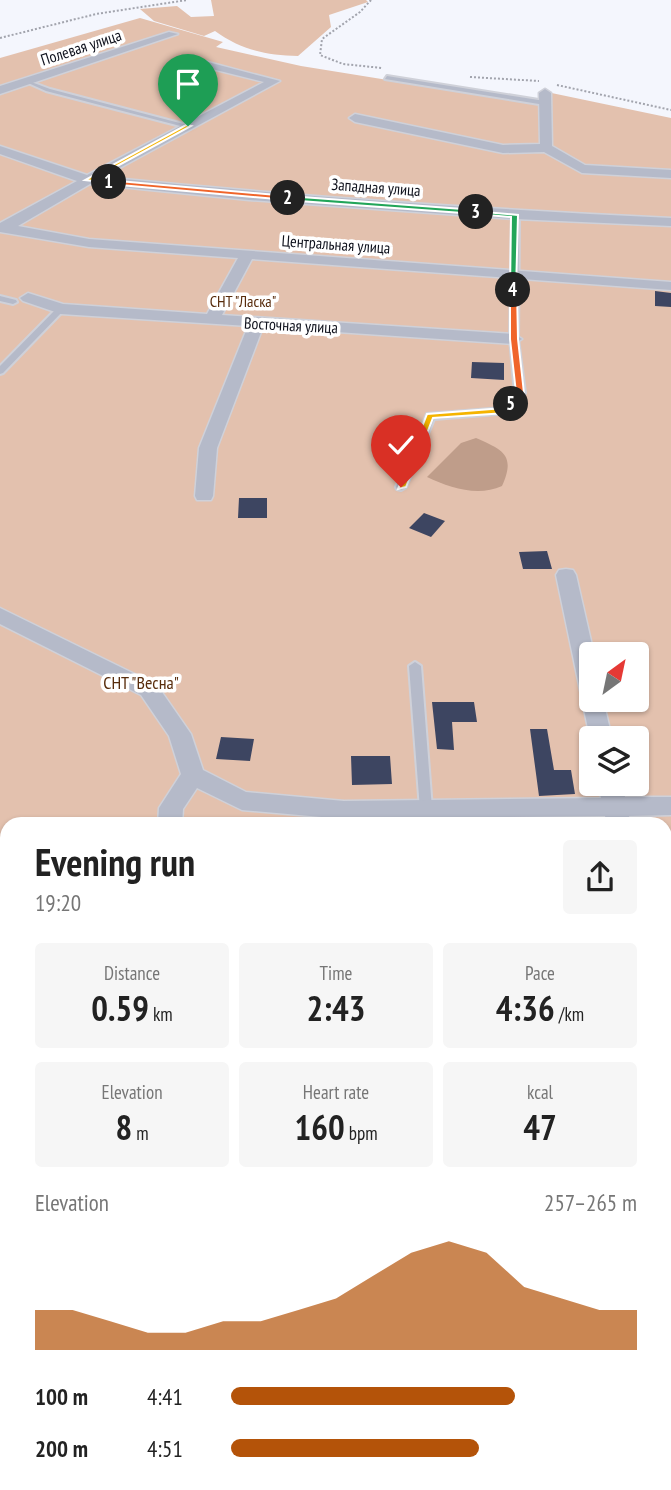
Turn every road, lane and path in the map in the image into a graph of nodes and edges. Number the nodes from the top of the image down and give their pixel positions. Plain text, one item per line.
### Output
1 (187, 0) edge
2 (371, 0) edge
3 (173, 34) dead end
4 (0, 38) edge
5 (204, 64) dead end
6 (382, 68) dead end
7 (462, 76) dead end
8 (387, 79) dead end
9 (28, 81) junction
10 (0, 90) edge
11 (547, 90) junction
12 (671, 110) edge
13 (355, 117) dead end
14 (188, 126) junction
15 (546, 148) junction
16 (0, 150) edge
17 (671, 174) edge
18 (88, 180) junction
19 (514, 215) junction
20 (671, 222) edge
21 (1, 228) edge
22 (247, 255) junction
23 (513, 275) junction
24 (671, 286) edge
25 (0, 298) edge
26 (21, 300) joint
27 (61, 309) junction
28 (212, 320) junction
29 (257, 323) junction
30 (514, 339) junction
31 (0, 371) edge
32 (401, 487) dead end
33 (204, 496) dead end
34 (566, 575) dead end
35 (0, 615) edge
36 (580, 642) edge
37 (415, 666) dead end
38 (193, 775) junction
39 (615, 805) edge
40 (671, 806) edge
41 (426, 809) junction
42 (464, 816) edge
43 (170, 817) edge

1 - 4 path
2 - 6 path
3 - 9 street, Полевая улица
5 - 14 street
7 - 11 path
8 - 11 lane
9 - 10 street, Полевая улица
9 - 14 lane
11 - 12 path
11 - 15 street
13 - 15 street
14 - 18 street
15 - 17 street
16 - 18 street, Западная улица
18 - 19 street, Западная улица
18 - 21 street
19 - 20 street, Западная улица
19 - 23 lane
21 - 22 street, Центральная улица
22 - 23 street, Центральная улица
22 - 28 street
23 - 24 street, Центральная улица
23 - 30 lane
25 - 26 lane
26 - 27 street, Восточная улица
27 - 28 street, Восточная улица
27 - 31 lane
28 - 29 street, Восточная улица
29 - 30 street, Восточная улица
29 - 33 street
30 - 32 lane
34 - 36 street
35 - 38 street
37 - 41 lane
38 - 41 street
38 - 43 street
39 - 40 street
39 - 42 street
41 - 42 street

